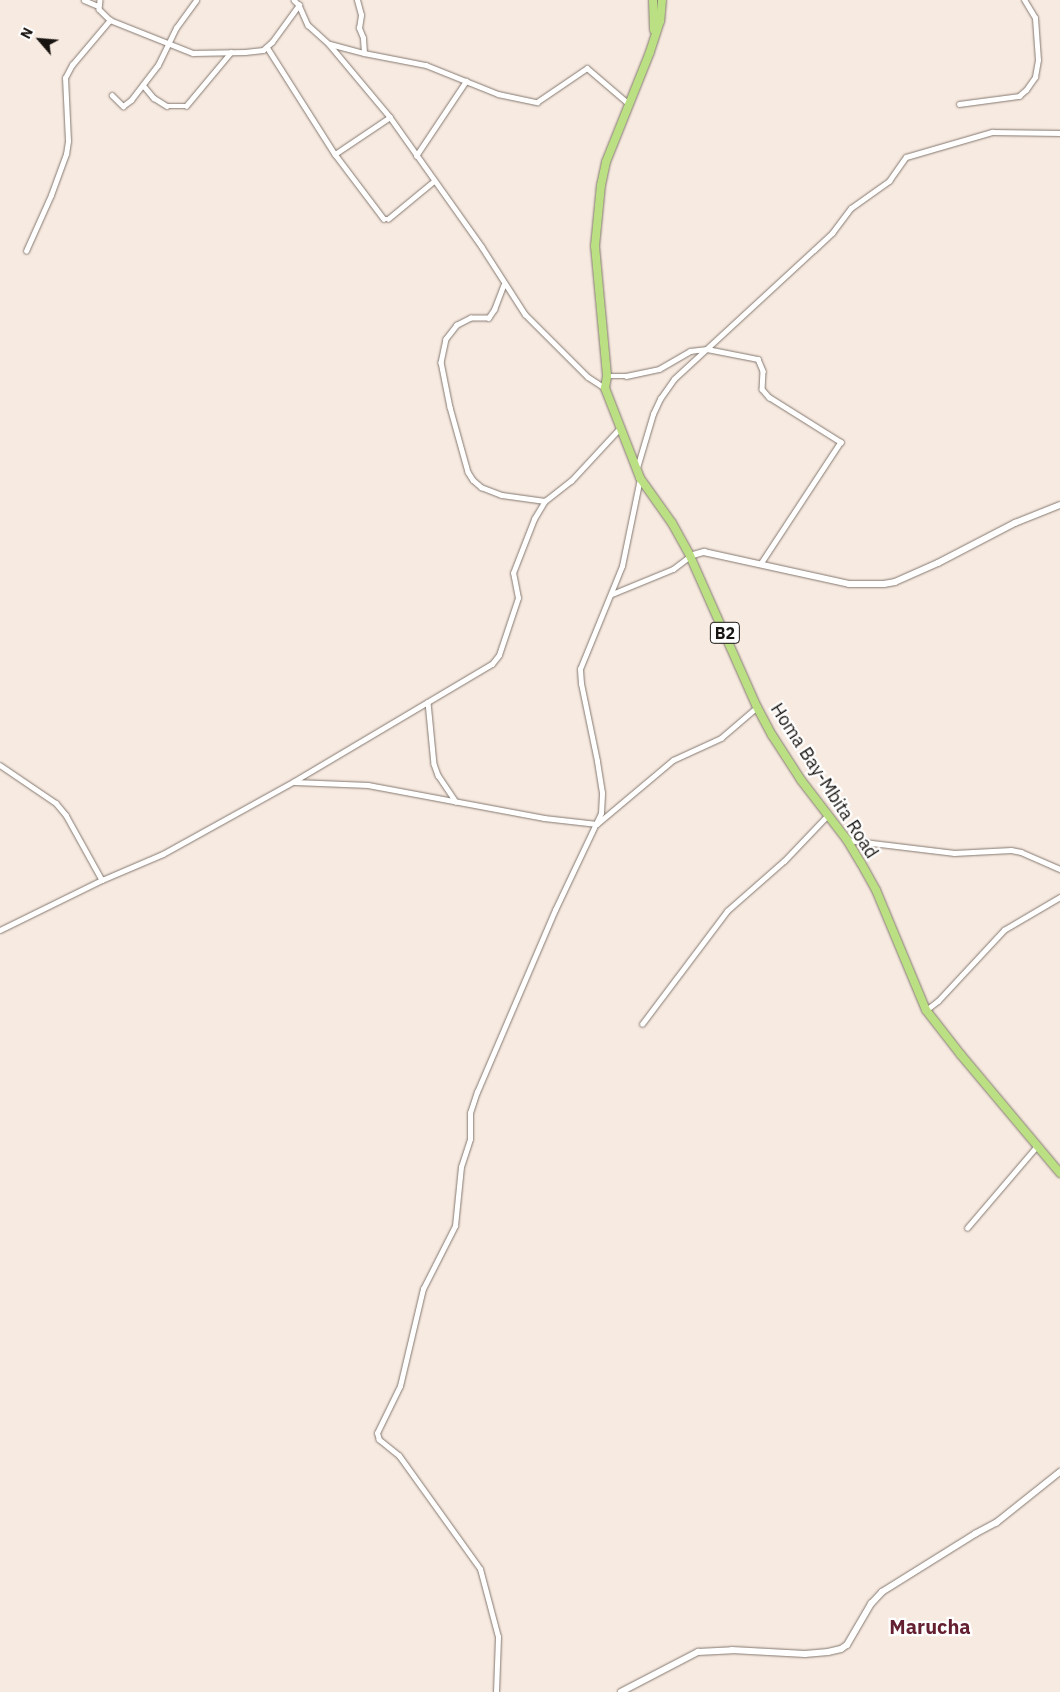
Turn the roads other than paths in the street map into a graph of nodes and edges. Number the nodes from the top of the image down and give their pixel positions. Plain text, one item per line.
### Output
1 (84, 0) edge
2 (100, 0) edge
3 (196, 0) edge
4 (294, 0) edge
5 (357, 0) edge
6 (653, 0) edge
7 (662, 0) edge
8 (1024, 0) edge
9 (299, 5) junction
10 (98, 6) junction
11 (110, 20) junction
12 (654, 32) junction
13 (170, 44) junction
14 (329, 44) junction
15 (267, 47) junction
16 (231, 52) junction
17 (364, 53) junction
18 (466, 81) junction
19 (143, 85) junction
20 (112, 95) dead end
21 (628, 103) junction
22 (959, 104) dead end
23 (390, 117) junction
24 (1060, 133) edge
25 (334, 154) junction
26 (416, 156) junction
27 (434, 181) junction
28 (26, 251) dead end
29 (504, 285) junction
30 (707, 349) junction
31 (607, 376) junction
32 (605, 388) junction
33 (620, 428) junction
34 (638, 468) junction
35 (640, 478) junction
36 (545, 501) junction
37 (1060, 505) edge
38 (690, 556) junction
39 (760, 564) junction
40 (612, 594) junction
41 (428, 702) junction
42 (757, 707) junction
43 (0, 765) edge
44 (293, 782) junction
45 (456, 802) junction
46 (828, 815) junction
47 (597, 824) junction
48 (847, 840) junction
49 (1060, 869) edge
50 (102, 880) junction
51 (1060, 897) edge
52 (0, 930) edge
53 (926, 1010) junction
54 (642, 1024) dead end
55 (1037, 1146) junction
56 (1060, 1172) edge
57 (967, 1228) dead end
58 (1060, 1472) edge
59 (496, 1692) edge
60 (621, 1692) edge

1 - 10 street
2 - 10 street
3 - 13 street
4 - 9 street
5 - 17 street
6 - 12 highway
7 - 12 highway
8 - 22 street
9 - 14 street
9 - 15 street
10 - 11 street
11 - 13 street
11 - 28 street
12 - 21 highway
13 - 16 street
13 - 19 street
14 - 17 street
14 - 23 street
15 - 16 street
15 - 25 street
16 - 19 street
17 - 18 street
18 - 21 street
18 - 26 street
19 - 20 street
21 - 31 highway
23 - 25 street
23 - 26 street
24 - 30 street
25 - 27 street
26 - 27 street
27 - 29 street
29 - 32 street
29 - 36 street
30 - 31 street
30 - 34 street
30 - 39 street
31 - 32 highway
32 - 33 highway, Homa Bay-Mbita Road / B2
33 - 34 highway, Homa Bay-Mbita Road / B2
33 - 36 street
34 - 35 highway, Homa Bay-Mbita Road / B2
35 - 38 highway, Homa Bay-Mbita Road / B2
35 - 40 street
36 - 41 street
37 - 39 street
38 - 39 street
38 - 40 street
38 - 42 highway, Homa Bay-Mbita Road / B2
40 - 47 street
41 - 44 street
41 - 45 street
42 - 46 highway, Homa Bay-Mbita Road / B2
42 - 47 street
43 - 50 street
44 - 45 street
44 - 50 street
45 - 47 street
46 - 48 highway, Homa Bay-Mbita Road / B2
46 - 54 street
47 - 59 street
48 - 49 street
48 - 53 highway, Homa Bay-Mbita Road / B2
50 - 52 street
51 - 53 street
53 - 55 highway, Homa Bay-Mbita Road / B2
55 - 56 highway, Homa Bay-Mbita Road / B2
55 - 57 street
58 - 60 street

